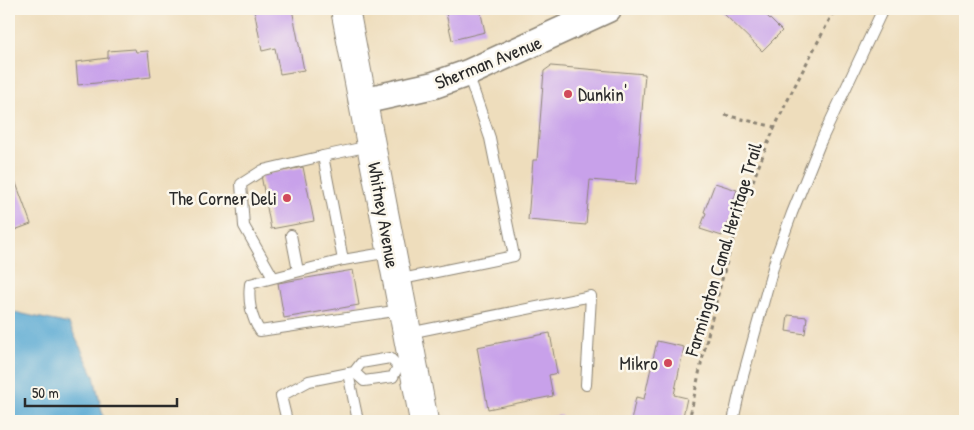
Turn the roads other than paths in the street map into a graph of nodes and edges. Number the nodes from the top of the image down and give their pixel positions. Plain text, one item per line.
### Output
1 (345, 9) edge
2 (608, 9) edge
3 (884, 9) edge
4 (468, 73) junction
5 (362, 101) junction
6 (371, 146) junction
7 (322, 156) junction
8 (291, 235) dead end
9 (390, 252) junction
10 (343, 260) junction
11 (298, 272) junction
12 (273, 277) junction
13 (396, 280) junction
14 (403, 322) junction
15 (405, 365) junction
16 (351, 372) junction
17 (586, 385) dead end
18 (287, 421) edge
19 (358, 421) edge
20 (424, 421) edge
21 (733, 421) edge

1 - 5 highway, Whitney Avenue
2 - 4 main road, Sherman Avenue
3 - 21 lane
4 - 5 main road, Sherman Avenue
4 - 13 lane
5 - 6 highway, Whitney Avenue
6 - 7 lane
6 - 9 highway, Whitney Avenue
7 - 10 lane
7 - 12 lane
8 - 11 lane
9 - 10 lane
9 - 13 highway, Whitney Avenue
10 - 11 lane
11 - 12 lane
12 - 14 lane
13 - 14 highway, Whitney Avenue
14 - 15 highway, Whitney Avenue
14 - 17 lane
15 - 16 lane
15 - 16 lane
15 - 20 highway, Whitney Avenue
16 - 18 lane
16 - 19 lane

